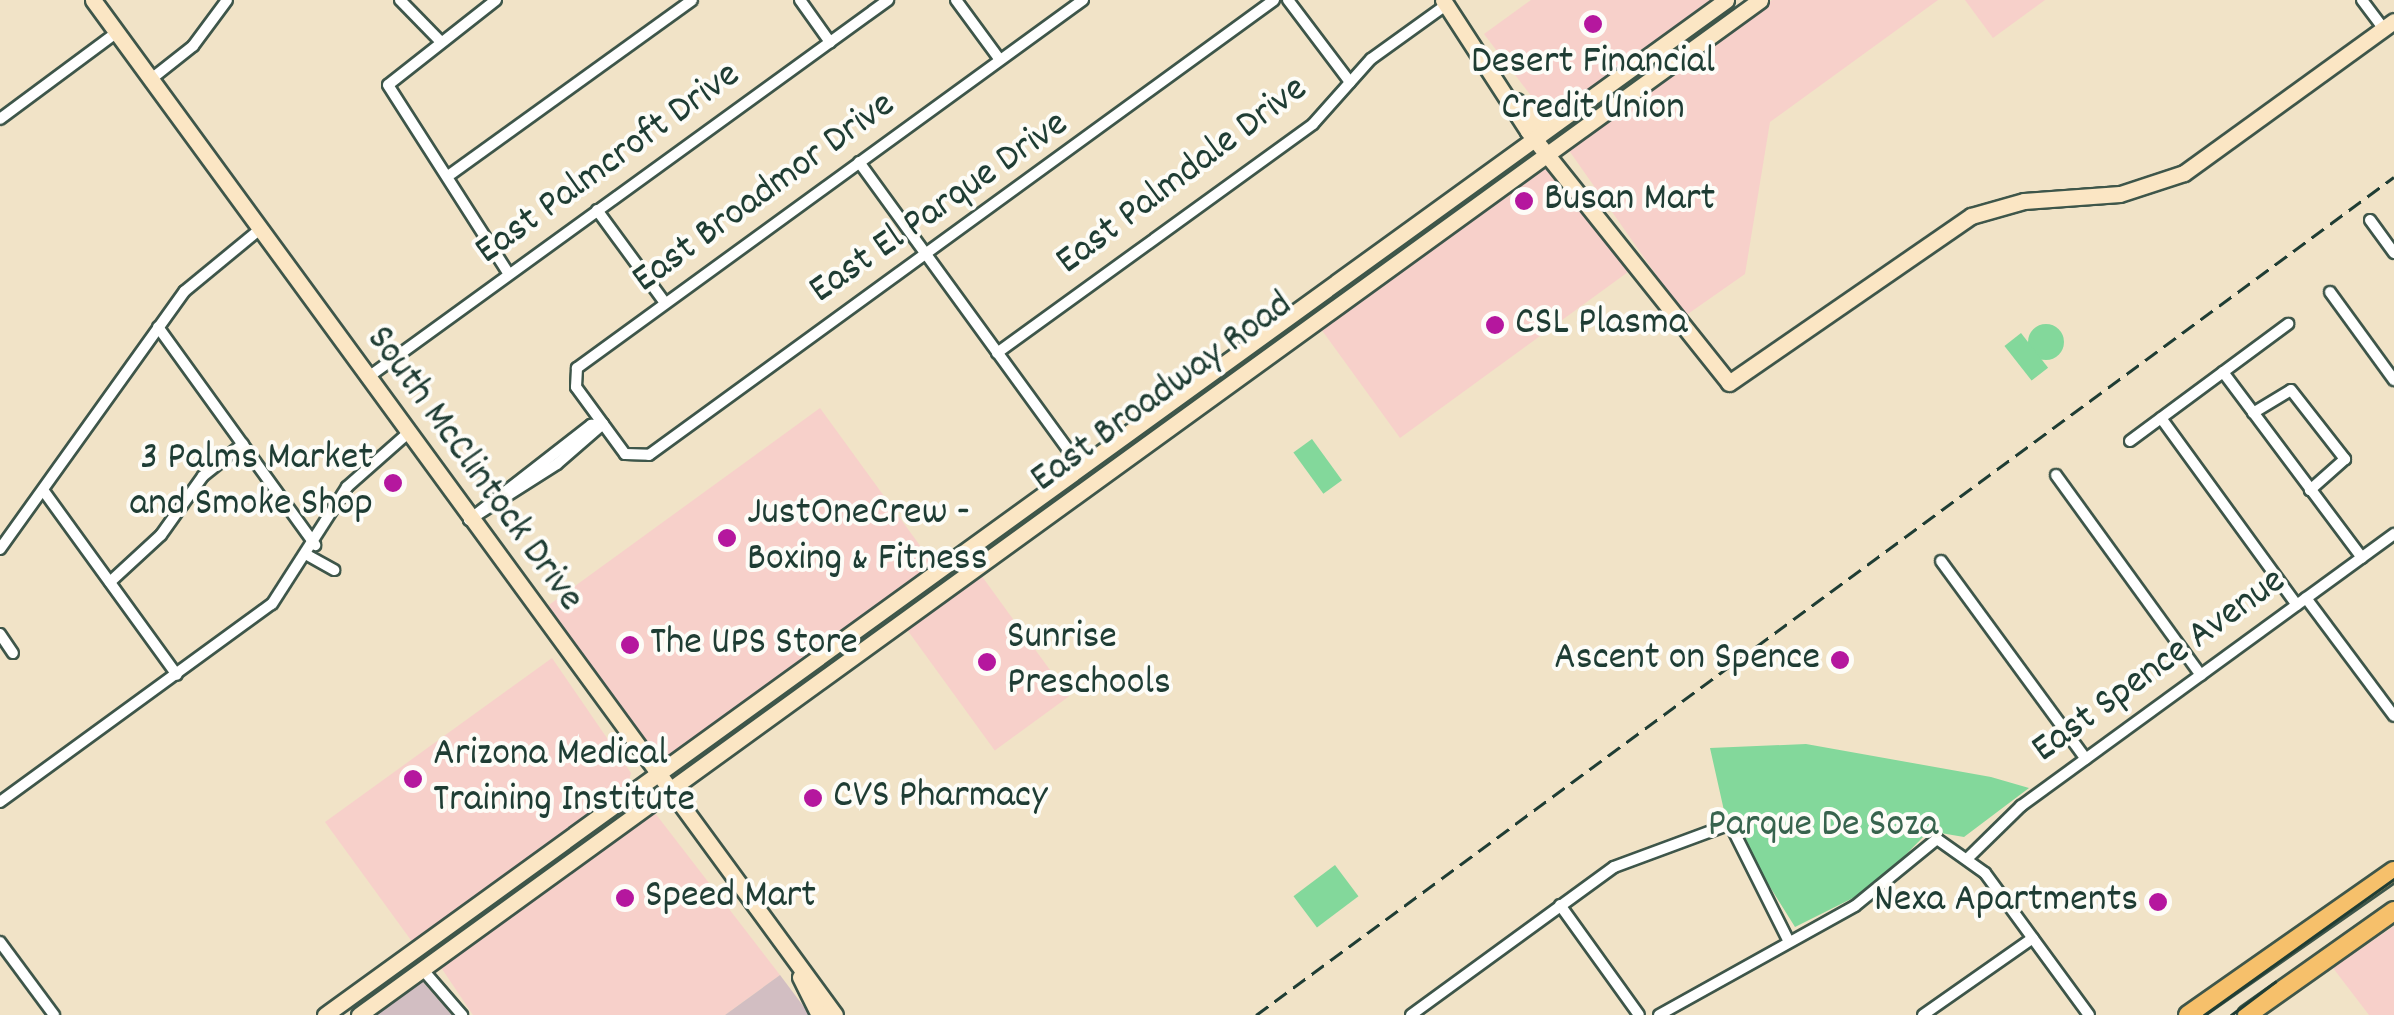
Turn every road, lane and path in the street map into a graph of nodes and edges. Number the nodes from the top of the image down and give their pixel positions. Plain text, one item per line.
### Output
1 (92, 0) edge
2 (227, 0) edge
3 (400, 0) edge
4 (496, 0) edge
5 (692, 0) edge
6 (800, 0) edge
7 (888, 0) edge
8 (956, 0) edge
9 (1083, 0) edge
10 (1274, 0) edge
11 (1288, 0) edge
12 (1726, 0) edge
13 (1760, 0) edge
14 (2362, 0) edge
15 (1445, 2) edge
16 (1738, 6) edge
17 (2383, 22) edge
18 (116, 33) junction
19 (440, 41) junction
20 (830, 42) junction
21 (1000, 60) junction
22 (150, 80) junction
23 (1350, 82) junction
24 (0, 119) edge
25 (1540, 135) junction
26 (1552, 151) junction
27 (859, 162) junction
28 (450, 174) junction
29 (597, 210) junction
30 (2370, 220) dead end
31 (259, 230) junction
32 (2394, 253) edge
33 (926, 255) junction
34 (509, 274) junction
35 (2330, 292) dead end
36 (1310, 302) junction
37 (665, 303) junction
38 (1320, 320) junction
39 (2288, 324) dead end
40 (158, 327) junction
41 (997, 353) junction
42 (2223, 372) junction
43 (366, 378) junction
44 (2394, 380) edge
45 (2253, 414) junction
46 (2160, 418) junction
47 (603, 424) junction
48 (407, 434) junction
49 (2130, 441) dead end
50 (243, 444) junction
51 (636, 460) joint
52 (1081, 468) junction
53 (2056, 475) dead end
54 (1093, 484) junction
55 (43, 490) junction
56 (2310, 490) junction
57 (469, 520) junction
58 (2394, 534) edge
59 (315, 544) junction
60 (0, 549) edge
61 (310, 556) junction
62 (2362, 558) junction
63 (1940, 561) dead end
64 (334, 570) dead end
65 (110, 582) junction
66 (2302, 602) junction
67 (873, 619) junction
68 (0, 634) edge
69 (884, 635) junction
70 (14, 653) dead end
71 (177, 674) junction
72 (2201, 675) junction
73 (2394, 716) edge
74 (2086, 760) junction
75 (653, 777) junction
76 (665, 794) junction
77 (0, 802) edge
78 (1969, 857) junction
79 (2394, 870) edge
80 (488, 898) junction
81 (1560, 905) junction
82 (2394, 911) edge
83 (469, 936) junction
84 (2033, 938) junction
85 (1788, 940) junction
86 (0, 942) edge
87 (405, 958) junction
88 (423, 970) junction
89 (800, 977) junction
90 (54, 1015) edge
91 (326, 1015) edge
92 (360, 1015) edge
93 (462, 1015) edge
94 (818, 1015) edge
95 (834, 1015) edge
96 (1411, 1015) edge
97 (1639, 1015) edge
98 (1659, 1015) edge
99 (1922, 1015) edge
100 (2089, 1015) edge
101 (2188, 1015) edge
102 (2247, 1015) edge

1 - 18 main road, South McClintock Drive
2 - 22 street
3 - 19 street
4 - 19 street
5 - 28 street
6 - 20 street
7 - 20 street, East Palmcroft Drive
8 - 21 street
9 - 21 street, East Broadmor Drive
10 - 33 street, East El Parque Drive
11 - 23 street
12 - 25 main road, East Broadway Road
13 - 16 main road, East Broadway Road
14 - 17 street
15 - 23 street, East Palmdale Drive
15 - 25 main road
16 - 26 main road, East Broadway Road
17 - 26 main road
18 - 22 main road, South McClintock Drive
18 - 24 street
19 - 28 street
20 - 29 street, East Palmcroft Drive
21 - 27 street, East Broadmor Drive
22 - 31 main road, South McClintock Drive
23 - 41 street, East Palmdale Drive
25 - 26 main road
25 - 36 main road, East Broadway Road
26 - 38 main road, East Broadway Road
27 - 33 street
27 - 37 street, East Broadmor Drive
28 - 34 street
29 - 34 street, East Palmcroft Drive
29 - 37 street
30 - 32 street
31 - 40 street
31 - 43 main road, South McClintock Drive
33 - 41 street
33 - 51 street, East El Parque Drive
34 - 43 street, East Palmcroft Drive
35 - 44 street
36 - 38 main road
36 - 52 main road, East Broadway Road
37 - 47 street, East Broadmor Drive
38 - 54 main road, East Broadway Road
39 - 42 street
40 - 50 street
40 - 55 street
41 - 52 street
42 - 45 street
42 - 46 street
43 - 48 main road, South McClintock Drive
45 - 56 street
45 - 56 street
46 - 49 street
46 - 66 street
47 - 51 street, East Broadmor Drive
47 - 57 street
48 - 57 main road, South McClintock Drive
48 - 59 street
50 - 59 street
50 - 65 street
52 - 54 main road
52 - 67 main road, East Broadway Road
53 - 72 street
54 - 69 main road, East Broadway Road
55 - 60 street
55 - 65 street
56 - 62 street
57 - 75 main road, South McClintock Drive
58 - 62 street, East Spence Avenue
59 - 61 street
61 - 64 street
61 - 71 street
62 - 66 street, East Spence Avenue
63 - 74 street
65 - 71 street
66 - 72 street, East Spence Avenue
66 - 73 street
67 - 69 main road
67 - 75 main road, East Broadway Road
68 - 70 street
69 - 76 main road, East Broadway Road
71 - 77 street
72 - 74 street, East Spence Avenue
74 - 78 street, East Spence Avenue
75 - 76 main road, South McClintock Drive
75 - 80 main road, East Broadway Road
76 - 83 main road, East Broadway Road
76 - 89 main road, South McClintock Drive
78 - 84 street
78 - 85 street
79 - 101 main road
80 - 83 main road
80 - 87 main road, East Broadway Road
81 - 85 street
81 - 96 street
81 - 97 street
82 - 102 main road
83 - 88 main road, East Broadway Road
84 - 99 street
84 - 100 street
85 - 98 street
86 - 90 street
87 - 88 main road
87 - 91 main road, East Broadway Road
88 - 92 main road, East Broadway Road
88 - 93 street
89 - 94 main road, South McClintock Drive
89 - 95 main road, South McClintock Drive

